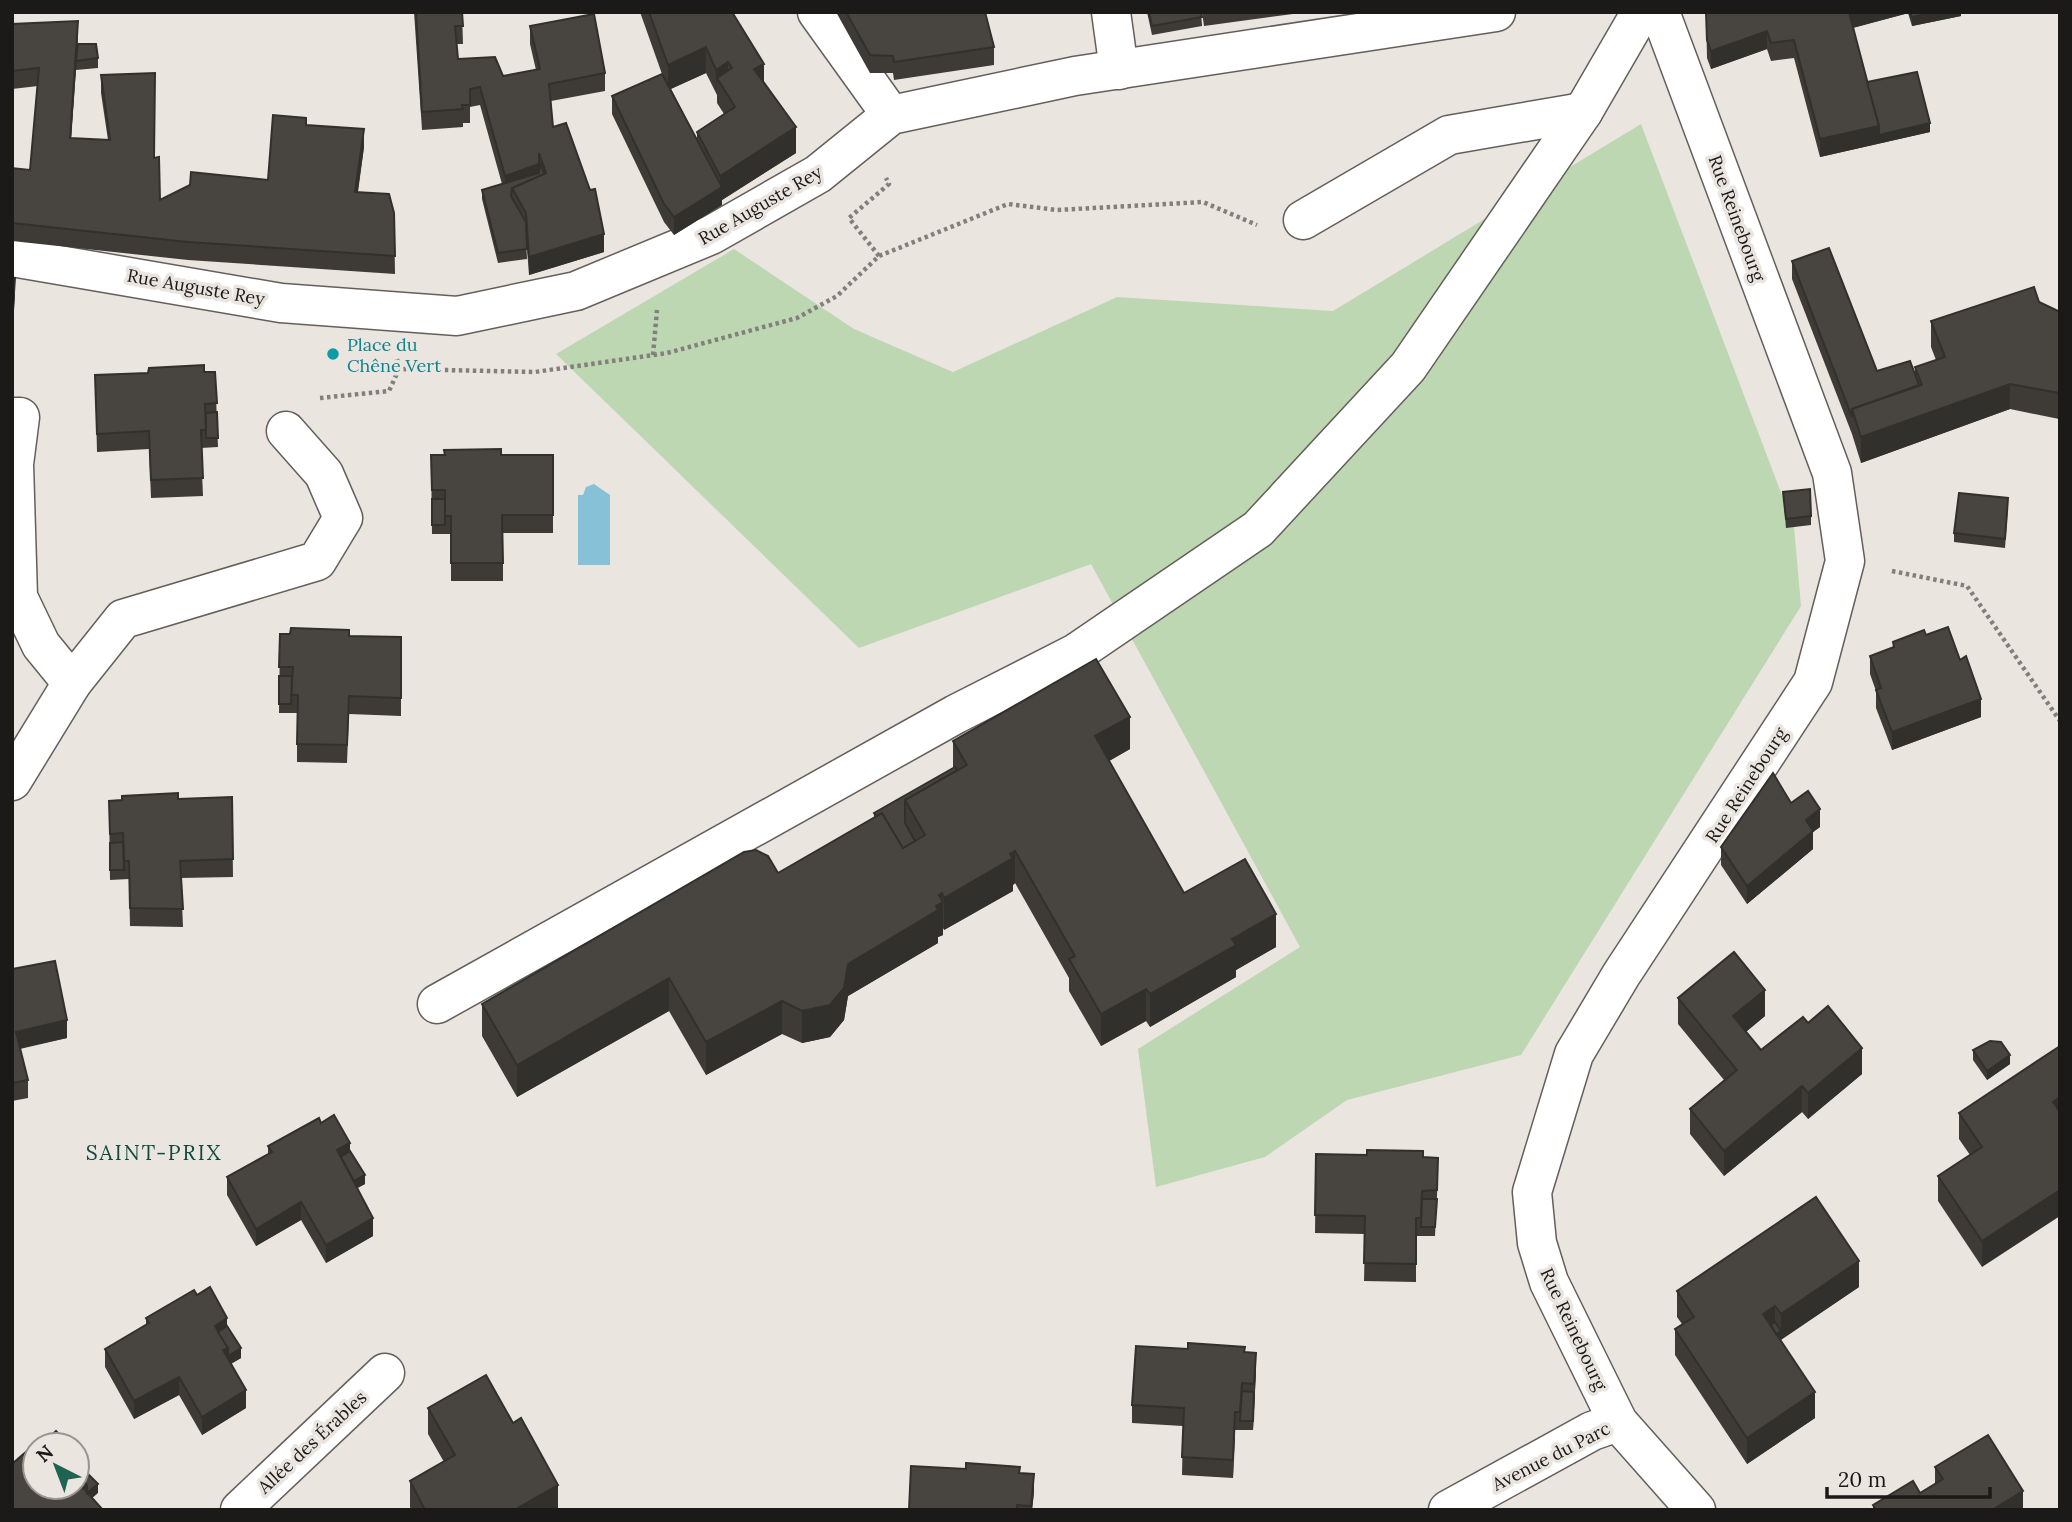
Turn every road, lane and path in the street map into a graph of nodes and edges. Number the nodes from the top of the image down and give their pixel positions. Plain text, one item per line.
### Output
1 (817, 12) edge
2 (1111, 12) edge
3 (1496, 12) edge
4 (1641, 12) edge
5 (1660, 12) edge
6 (1119, 70) junction
7 (1583, 112) junction
8 (891, 115) junction
9 (849, 218) dead end
10 (1303, 220) joint
11 (879, 256) junction
12 (12, 257) edge
13 (388, 311) junction
14 (399, 369) junction
15 (333, 397) dead end
16 (12, 417) edge
17 (286, 431) dead end
18 (1845, 561) junction
19 (72, 683) junction
20 (2060, 721) edge
21 (12, 781) edge
22 (437, 1004) dead end
23 (385, 1373) dead end
24 (1618, 1422) junction
25 (240, 1510) edge
26 (1448, 1510) edge
27 (1696, 1510) edge

1 - 8 street
2 - 6 street
3 - 6 street, Rue Auguste Rey
4 - 7 street
5 - 18 street, Rue Reinebourg
6 - 8 street, Rue Auguste Rey
7 - 10 street
7 - 22 street
8 - 13 street, Rue Auguste Rey
9 - 11 path
10 - 11 path
11 - 14 path
12 - 13 street, Rue Auguste Rey
13 - 14 path
14 - 15 path
16 - 19 street
17 - 19 street
18 - 20 path
18 - 24 street, Rue Reinebourg
19 - 21 street
23 - 25 street, Allée des Érables
24 - 26 street, Avenue du Parc
24 - 27 street, Rue Reinebourg

